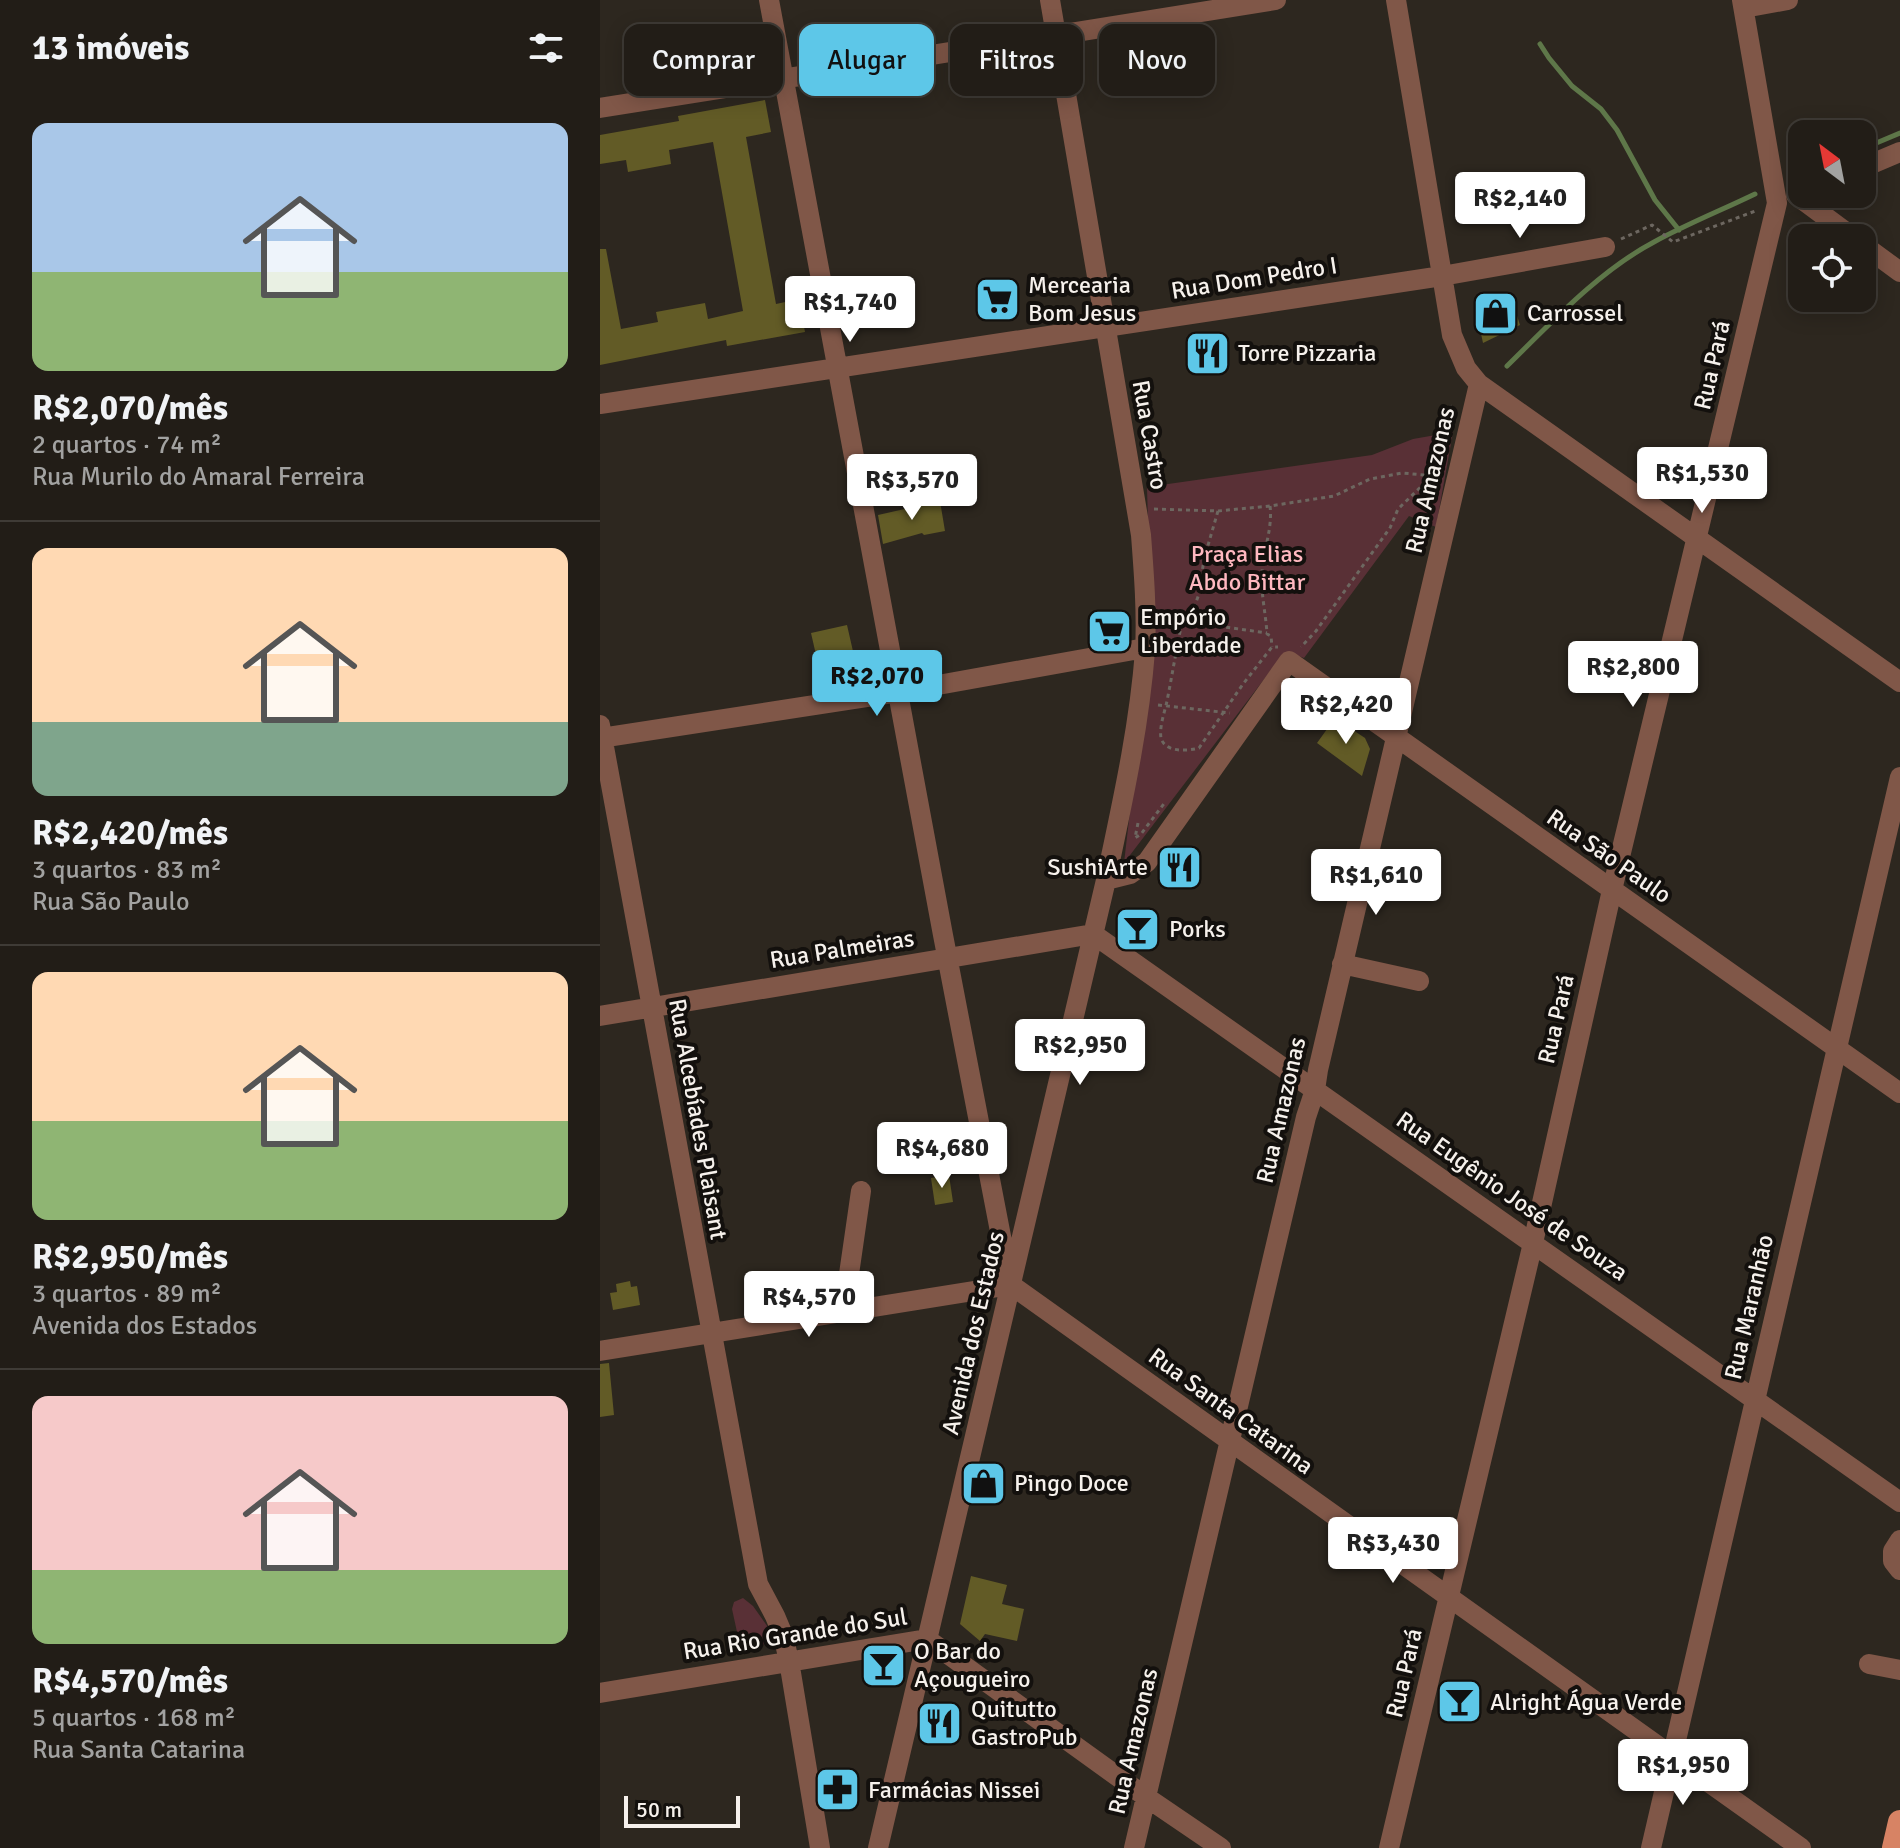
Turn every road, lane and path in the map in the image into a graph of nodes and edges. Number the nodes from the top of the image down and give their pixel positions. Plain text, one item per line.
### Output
1 (769, 0) edge
2 (1050, 0) edge
3 (1276, 0) edge
4 (1396, 0) edge
5 (1788, 0) edge
6 (1743, 4) edge
7 (773, 24) edge
8 (1054, 24) edge
9 (1083, 31) edge
10 (950, 52) edge
11 (783, 79) joint
12 (676, 96) edge
13 (1066, 96) edge
14 (600, 108) edge
15 (1900, 152) edge
16 (1876, 162) edge
17 (1788, 185) edge
18 (1788, 198) edge
19 (1788, 208) edge
20 (1808, 208) edge
21 (1832, 224) edge
22 (1605, 247) joint
23 (1876, 254) edge
24 (1900, 272) edge
25 (1442, 276) junction
26 (1106, 327) junction
27 (837, 368) junction
28 (1479, 384) junction
29 (600, 404) edge
30 (1450, 405) dead end
31 (1430, 478) junction
32 (1270, 506) junction
33 (1151, 508) dead end
34 (1218, 511) junction
35 (1697, 539) junction
36 (1183, 621) junction
37 (1267, 634) junction
38 (1272, 647) junction
39 (1145, 648) junction
40 (1291, 652) junction
41 (1900, 682) edge
42 (899, 692) junction
43 (1154, 704) dead end
44 (1166, 705) junction
45 (1223, 712) junction
46 (1234, 713) dead end
47 (601, 733) edge
48 (1396, 737) junction
49 (1900, 777) edge
50 (1169, 798) dead end
51 (1140, 810) dead end
52 (1106, 880) junction
53 (1612, 890) junction
54 (1093, 934) junction
55 (947, 958) junction
56 (1342, 964) junction
57 (1419, 981) dead end
58 (651, 1007) junction
59 (600, 1016) edge
60 (1836, 1048) junction
61 (1315, 1090) junction
62 (1900, 1093) edge
63 (861, 1191) dead end
64 (1533, 1243) junction
65 (1011, 1285) junction
66 (848, 1310) junction
67 (711, 1333) junction
68 (600, 1351) edge
69 (1755, 1399) junction
70 (1230, 1443) junction
71 (1900, 1502) edge
72 (1900, 1540) edge
73 (1900, 1570) edge
74 (1448, 1597) junction
75 (927, 1639) junction
76 (789, 1661) junction
77 (1869, 1664) dead end
78 (1900, 1670) edge
79 (600, 1693) edge
80 (1672, 1757) junction
81 (1146, 1797) junction
82 (1900, 1822) edge
83 (820, 1848) edge
84 (878, 1848) edge
85 (1134, 1848) edge
86 (1221, 1848) edge
87 (1389, 1848) edge
88 (1651, 1848) edge
89 (1801, 1848) edge
90 (1894, 1848) edge

1 - 7 street
2 - 8 street, Rua Castro
3 - 9 street
4 - 25 street
5 - 6 street
6 - 17 street
10 - 11 street
11 - 27 street
12 - 14 street
13 - 26 street, Rua Castro
15 - 16 street
18 - 22 path
19 - 35 street, Rua Pará
20 - 21 street
22 - 25 street, Rua Dom Pedro I
23 - 24 street
25 - 26 street, Rua Dom Pedro I
25 - 28 street
26 - 27 street, Rua Dom Pedro I
26 - 39 street, Rua Castro
27 - 29 street, Rua Dom Pedro I
27 - 42 street
28 - 35 street
28 - 48 street, Rua Amazonas
30 - 31 path
31 - 32 path
31 - 40 path
32 - 34 path
32 - 37 path
33 - 34 path
34 - 36 path
35 - 41 street
35 - 53 street, Rua Pará
36 - 37 path
36 - 39 path
36 - 44 path
37 - 38 path
38 - 40 path
38 - 45 path
39 - 42 street
39 - 52 street, Rua Castro
40 - 48 street, Rua São Paulo
40 - 52 street
42 - 47 street
42 - 55 street
43 - 44 path
44 - 45 path
44 - 45 path
45 - 46 path
47 - 58 street, Rua Alcebíades Plaisant
48 - 53 street, Rua São Paulo
48 - 56 street, Rua Amazonas
49 - 60 street, Rua Maranhão
50 - 51 path
52 - 54 street, Avenida dos Estados
53 - 60 street, Rua São Paulo
53 - 64 street, Rua Pará
54 - 55 street, Rua Palmeiras
54 - 61 street, Rua Eugênio José de Souza
54 - 65 street, Avenida dos Estados
55 - 58 street, Rua Palmeiras
55 - 65 street
56 - 57 street
56 - 61 street, Rua Amazonas
58 - 59 street, Rua Palmeiras
58 - 67 street, Rua Alcebíades Plaisant
60 - 62 street, Rua São Paulo
60 - 69 street, Rua Maranhão
61 - 64 street, Rua Eugênio José de Souza
61 - 70 street, Rua Amazonas
63 - 66 street
64 - 69 street, Rua Eugênio José de Souza
64 - 74 street, Rua Pará
65 - 66 street
65 - 70 street, Rua Santa Catarina
65 - 75 street, Avenida dos Estados
66 - 67 street
67 - 68 street
67 - 76 street, Rua Alcebíades Plaisant
69 - 71 street, Rua Eugênio José de Souza
69 - 80 street, Rua Maranhão
70 - 74 street, Rua Santa Catarina
70 - 81 street, Rua Amazonas
72 - 73 street
74 - 80 street, Rua Santa Catarina
74 - 87 street, Rua Pará
75 - 76 street, Rua Rio Grande do Sul
75 - 81 street, Rua Rio Grande do Sul
75 - 84 street, Avenida dos Estados
76 - 79 street, Rua Rio Grande do Sul
76 - 83 street, Rua Alcebíades Plaisant
77 - 78 street
80 - 88 street, Rua Maranhão
80 - 89 street, Rua Santa Catarina
81 - 85 street, Rua Amazonas
81 - 86 street, Rua Rio Grande do Sul
82 - 90 main road

